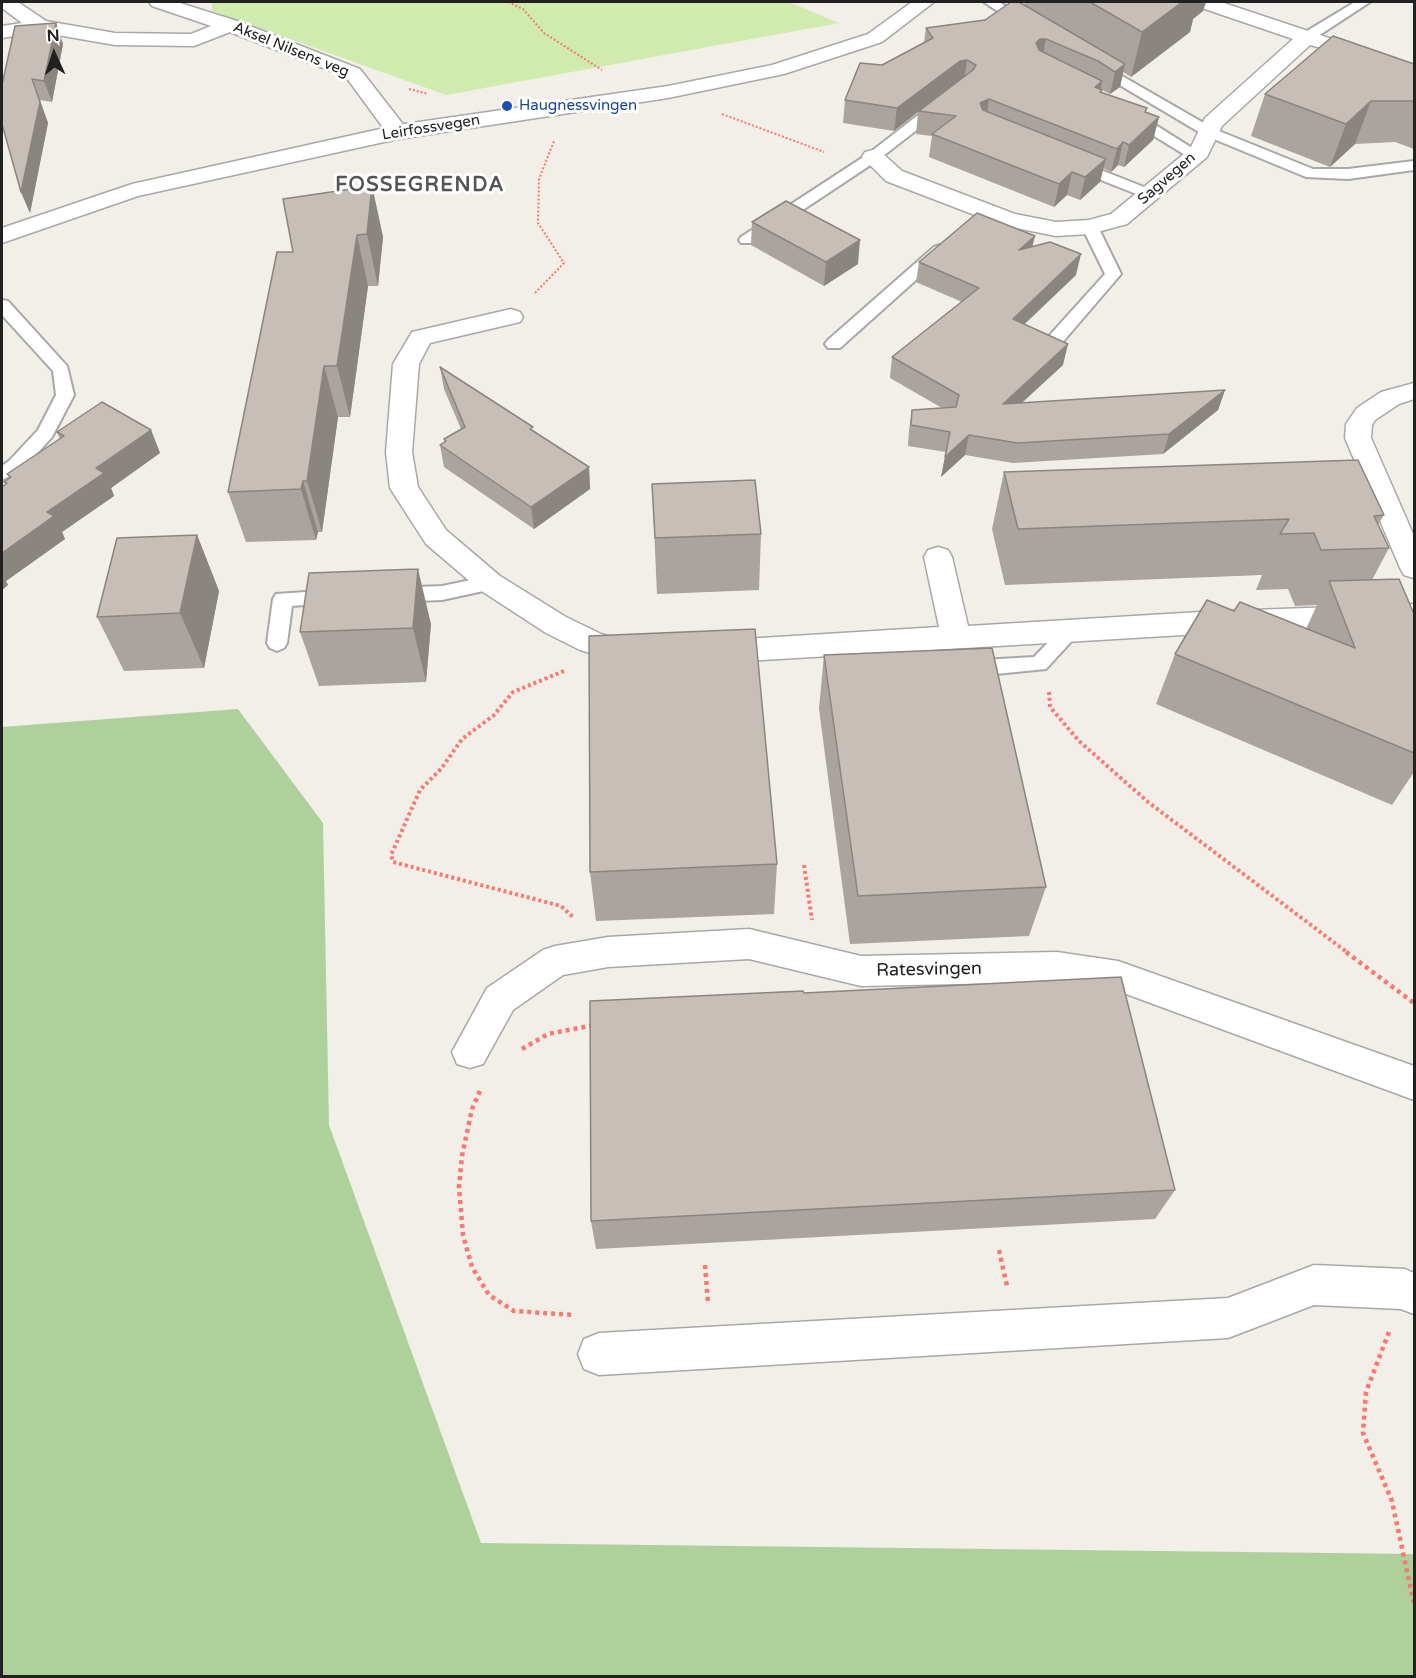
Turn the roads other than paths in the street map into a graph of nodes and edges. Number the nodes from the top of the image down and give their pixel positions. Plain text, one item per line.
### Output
1 (6, 2) edge
2 (159, 2) edge
3 (924, 2) edge
4 (991, 2) edge
5 (1203, 2) edge
6 (1363, 2) edge
7 (230, 25) junction
8 (40, 26) junction
9 (2, 32) edge
10 (1040, 32) edge
11 (1307, 37) junction
12 (1340, 48) edge
13 (1080, 56) edge
14 (954, 95) edge
15 (1118, 107) edge
16 (398, 132) junction
17 (1209, 132) junction
18 (1195, 155) junction
19 (873, 157) junction
20 (1060, 159) edge
21 (1414, 166) edge
22 (1149, 194) junction
23 (983, 210) junction
24 (966, 226) edge
25 (1090, 227) junction
26 (2, 236) edge
27 (747, 240) dead end
28 (948, 242) edge
29 (2, 305) edge
30 (511, 317) road end
31 (1055, 340) edge
32 (834, 344) dead end
33 (1414, 392) edge
34 (2, 474) edge
35 (938, 557) dead end
36 (1414, 568) edge
37 (490, 583) junction
38 (374, 595) edge
39 (351, 596) edge
40 (1414, 615) edge
41 (1071, 632) junction
42 (956, 636) junction
43 (277, 643) dead end
44 (687, 653) edge
45 (652, 655) edge
46 (950, 670) edge
47 (470, 1052) dead end
48 (1414, 1083) edge
49 (1410, 1292) edge
50 (599, 1354) road end

1 - 8 street
2 - 7 street, Aksel Nilsens veg
3 - 16 street, Leirfossvegen
4 - 10 lane
5 - 11 street
6 - 11 lane
7 - 8 street
7 - 16 street, Aksel Nilsens veg
8 - 9 street
11 - 12 street
11 - 17 street, Sagvegen
13 - 17 lane
14 - 19 lane
15 - 18 lane
16 - 26 street, Leirfossvegen
17 - 18 street, Sagvegen
17 - 21 lane
18 - 22 street, Sagvegen
19 - 23 street, Sagvegen
19 - 27 lane
20 - 22 lane
22 - 25 street, Sagvegen
23 - 24 lane
23 - 25 street, Sagvegen
25 - 31 lane
28 - 32 lane
29 - 34 lane
30 - 37 street
33 - 36 street
35 - 42 street
37 - 38 lane
37 - 45 street
39 - 43 lane
40 - 41 street
41 - 42 street
41 - 46 lane
42 - 44 street
47 - 48 street, Ratesvingen
49 - 50 street

